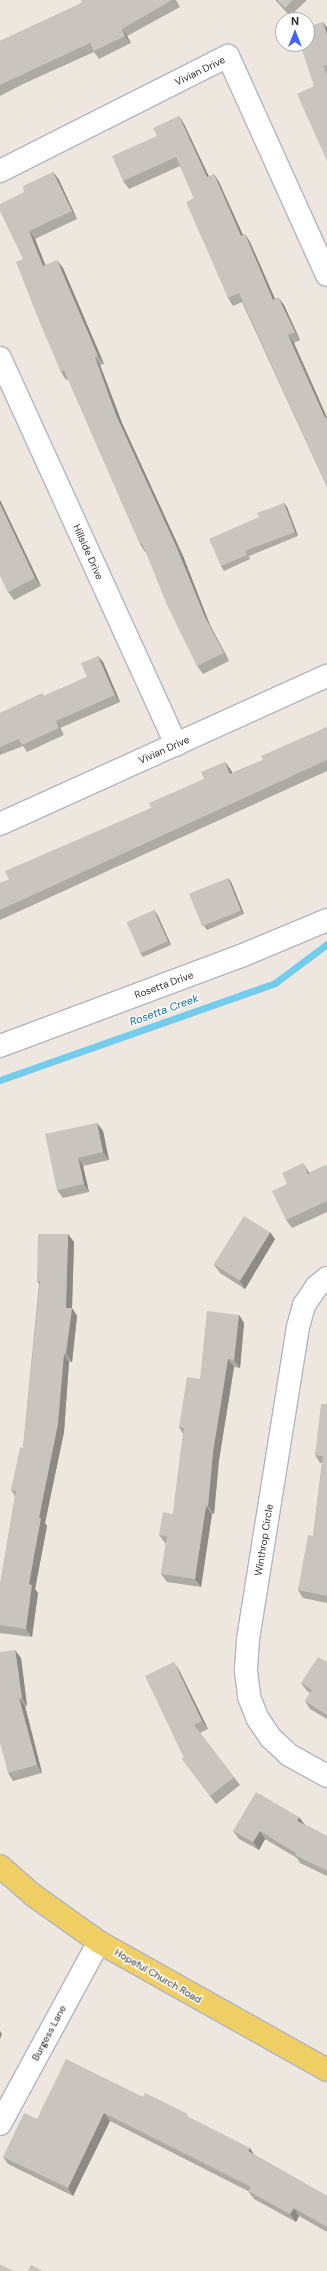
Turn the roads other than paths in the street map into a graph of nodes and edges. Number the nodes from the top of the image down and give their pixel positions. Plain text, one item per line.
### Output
1 (0, 171) edge
2 (327, 275) edge
3 (0, 358) edge
4 (327, 676) edge
5 (176, 745) junction
6 (0, 824) edge
7 (327, 920) edge
8 (0, 1046) edge
9 (327, 1278) edge
10 (327, 1776) edge
11 (0, 1866) edge
12 (99, 1942) junction
13 (327, 2070) edge
14 (0, 2124) edge

1 - 2 street, Vivian Drive
3 - 5 street, Hillside Drive
4 - 5 street, Vivian Drive
5 - 6 street, Vivian Drive
7 - 8 street, Rosetta Drive
9 - 10 street, Winthrop Circle
11 - 12 main road, Hopeful Church Road
12 - 13 main road, Hopeful Church Road
12 - 14 street, Burgess Lane

